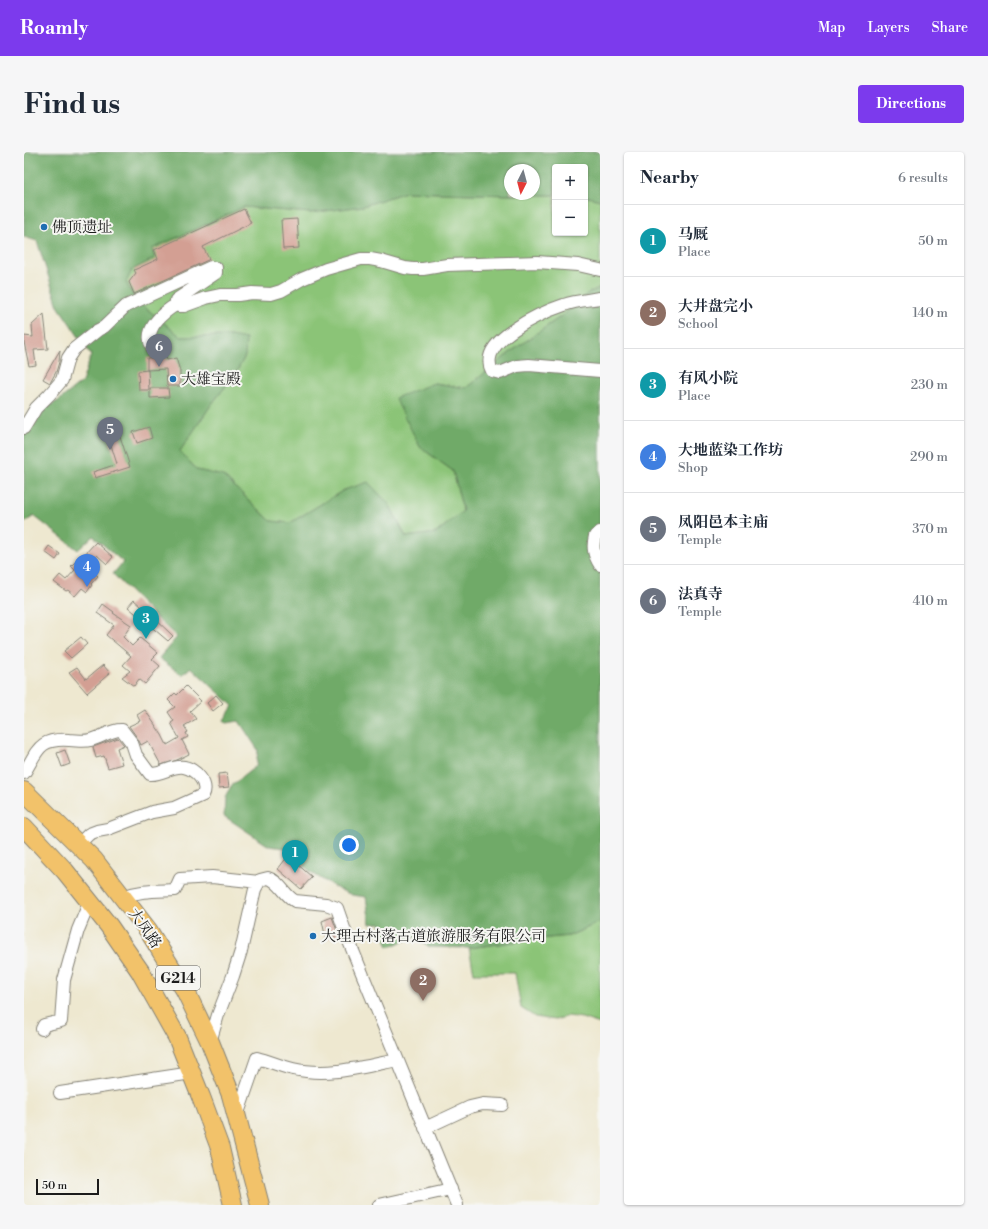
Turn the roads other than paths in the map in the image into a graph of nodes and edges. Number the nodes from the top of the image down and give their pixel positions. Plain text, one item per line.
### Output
1 (600, 270) edge
2 (600, 298) edge
3 (176, 304) junction
4 (152, 347) dead end
5 (600, 371) edge
6 (24, 428) edge
7 (600, 532) edge
8 (600, 565) edge
9 (24, 773) edge
10 (24, 791) edge
11 (24, 827) edge
12 (79, 844) junction
13 (259, 882) junction
14 (122, 897) junction
15 (90, 902) junction
16 (42, 1029) dead end
17 (210, 1042) junction
18 (397, 1060) junction
19 (192, 1073) junction
20 (60, 1093) dead end
21 (502, 1105) dead end
22 (237, 1116) junction
23 (426, 1128) junction
24 (451, 1189) junction
25 (233, 1205) edge
26 (260, 1205) edge
27 (379, 1205) edge
28 (457, 1205) edge

1 - 3 street
2 - 5 street
3 - 4 street
3 - 6 street
7 - 8 street
9 - 12 street
10 - 12 highway, 大凤路 / G214
11 - 15 highway, 大凤路 / G214
12 - 14 highway, 大凤路 / G214
13 - 14 street
13 - 17 street
13 - 18 street
14 - 17 highway, 大凤路 / G214
15 - 16 street
15 - 19 highway, 大凤路 / G214
17 - 22 highway, 大凤路 / G214
18 - 22 street
18 - 23 street
19 - 20 street
19 - 25 highway, 大凤路 / G214
21 - 23 street
22 - 26 highway, 大凤路 / G214
23 - 24 street
24 - 27 street
24 - 28 street

